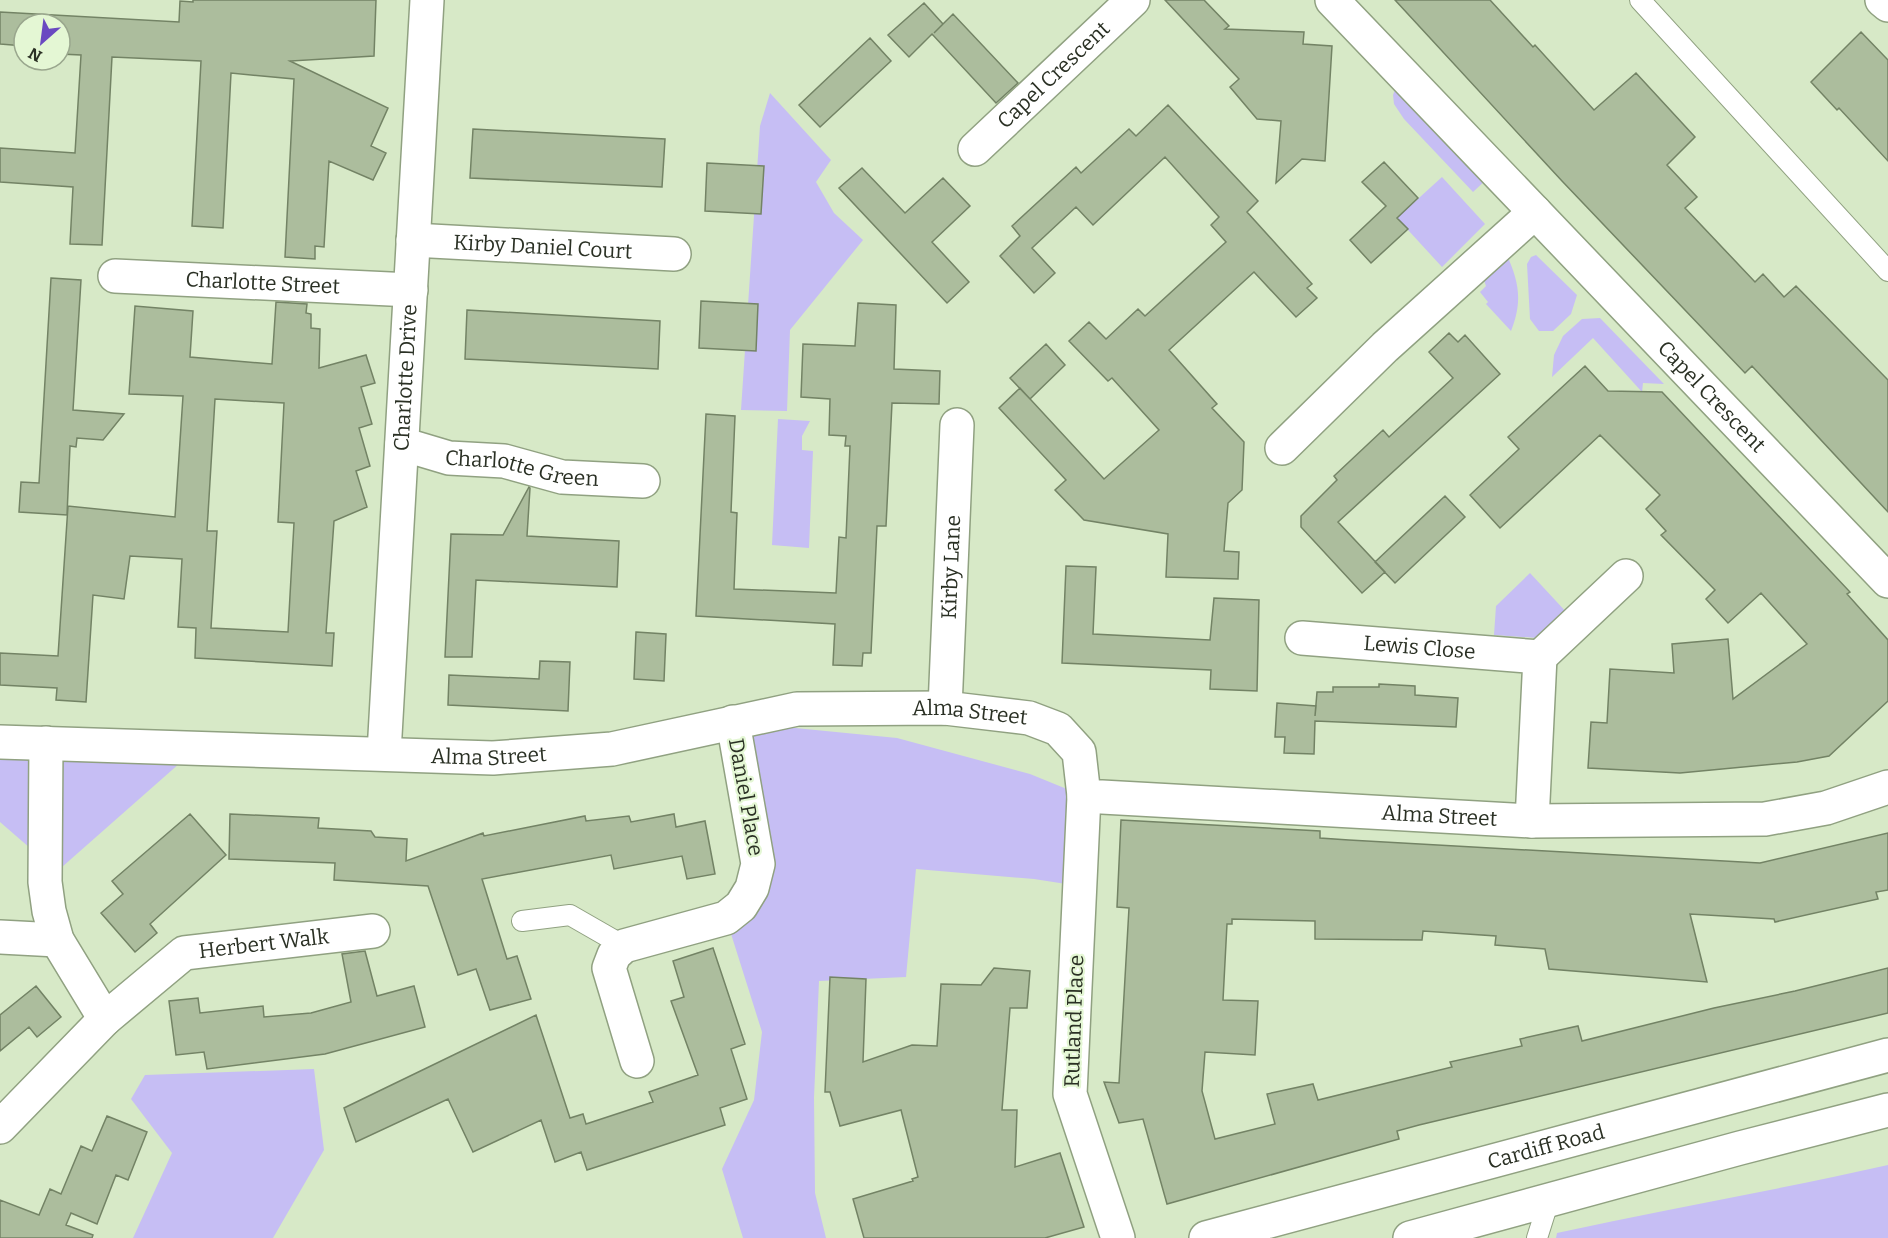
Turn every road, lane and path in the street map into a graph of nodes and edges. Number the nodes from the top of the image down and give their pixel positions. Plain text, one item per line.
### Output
1 (427, 0) edge
2 (1133, 0) edge
3 (1332, 0) edge
4 (1640, 0) edge
5 (1882, 0) edge
6 (1888, 5) edge
7 (975, 149) dead end
8 (1535, 212) junction
9 (413, 240) junction
10 (675, 254) dead end
11 (1888, 271) edge
12 (115, 276) dead end
13 (411, 290) junction
14 (957, 425) dead end
15 (402, 444) junction
16 (1282, 448) dead end
17 (643, 481) dead end
18 (1626, 576) dead end
19 (1888, 581) edge
20 (1302, 638) dead end
21 (1540, 657) junction
22 (945, 708) junction
23 (733, 722) junction
24 (0, 742) edge
25 (46, 743) junction
26 (384, 753) junction
27 (1888, 787) edge
28 (1084, 796) junction
29 (1532, 821) junction
30 (522, 921) dead end
31 (373, 931) dead end
32 (0, 937) edge
33 (57, 940) junction
34 (624, 946) junction
35 (105, 1019) junction
36 (1888, 1055) edge
37 (637, 1061) dead end
38 (1884, 1112) edge
39 (0, 1127) edge
40 (1549, 1200) junction
41 (1118, 1238) edge
42 (1206, 1238) edge
43 (1410, 1238) edge
44 (1537, 1238) edge

1 - 9 street, Charlotte Drive
2 - 7 street, Capel Crescent
3 - 8 street, Capel Crescent
4 - 11 lane
5 - 6 street
8 - 16 street
8 - 19 street, Capel Crescent
9 - 10 street, Kirby Daniel Court
9 - 13 street, Charlotte Drive
12 - 13 street, Charlotte Street
13 - 15 street, Charlotte Drive
14 - 22 street, Kirby Lane
15 - 17 street, Charlotte Green
15 - 26 street, Charlotte Drive
18 - 21 street
20 - 21 street, Lewis Close
21 - 29 street
22 - 23 street, Alma Street
22 - 28 street, Alma Street
23 - 26 street, Alma Street
23 - 34 street, Daniel Place
24 - 25 street, Alma Street
25 - 26 street, Alma Street
25 - 33 street
27 - 29 street, Alma Street
28 - 29 street, Alma Street
28 - 41 street, Rutland Place
30 - 34 lane
31 - 35 street, Herbert Walk
32 - 33 street
33 - 35 street
34 - 37 street
35 - 39 street, Herbert Walk
36 - 42 street, Cardiff Road
38 - 40 street
40 - 43 street
40 - 44 lane

